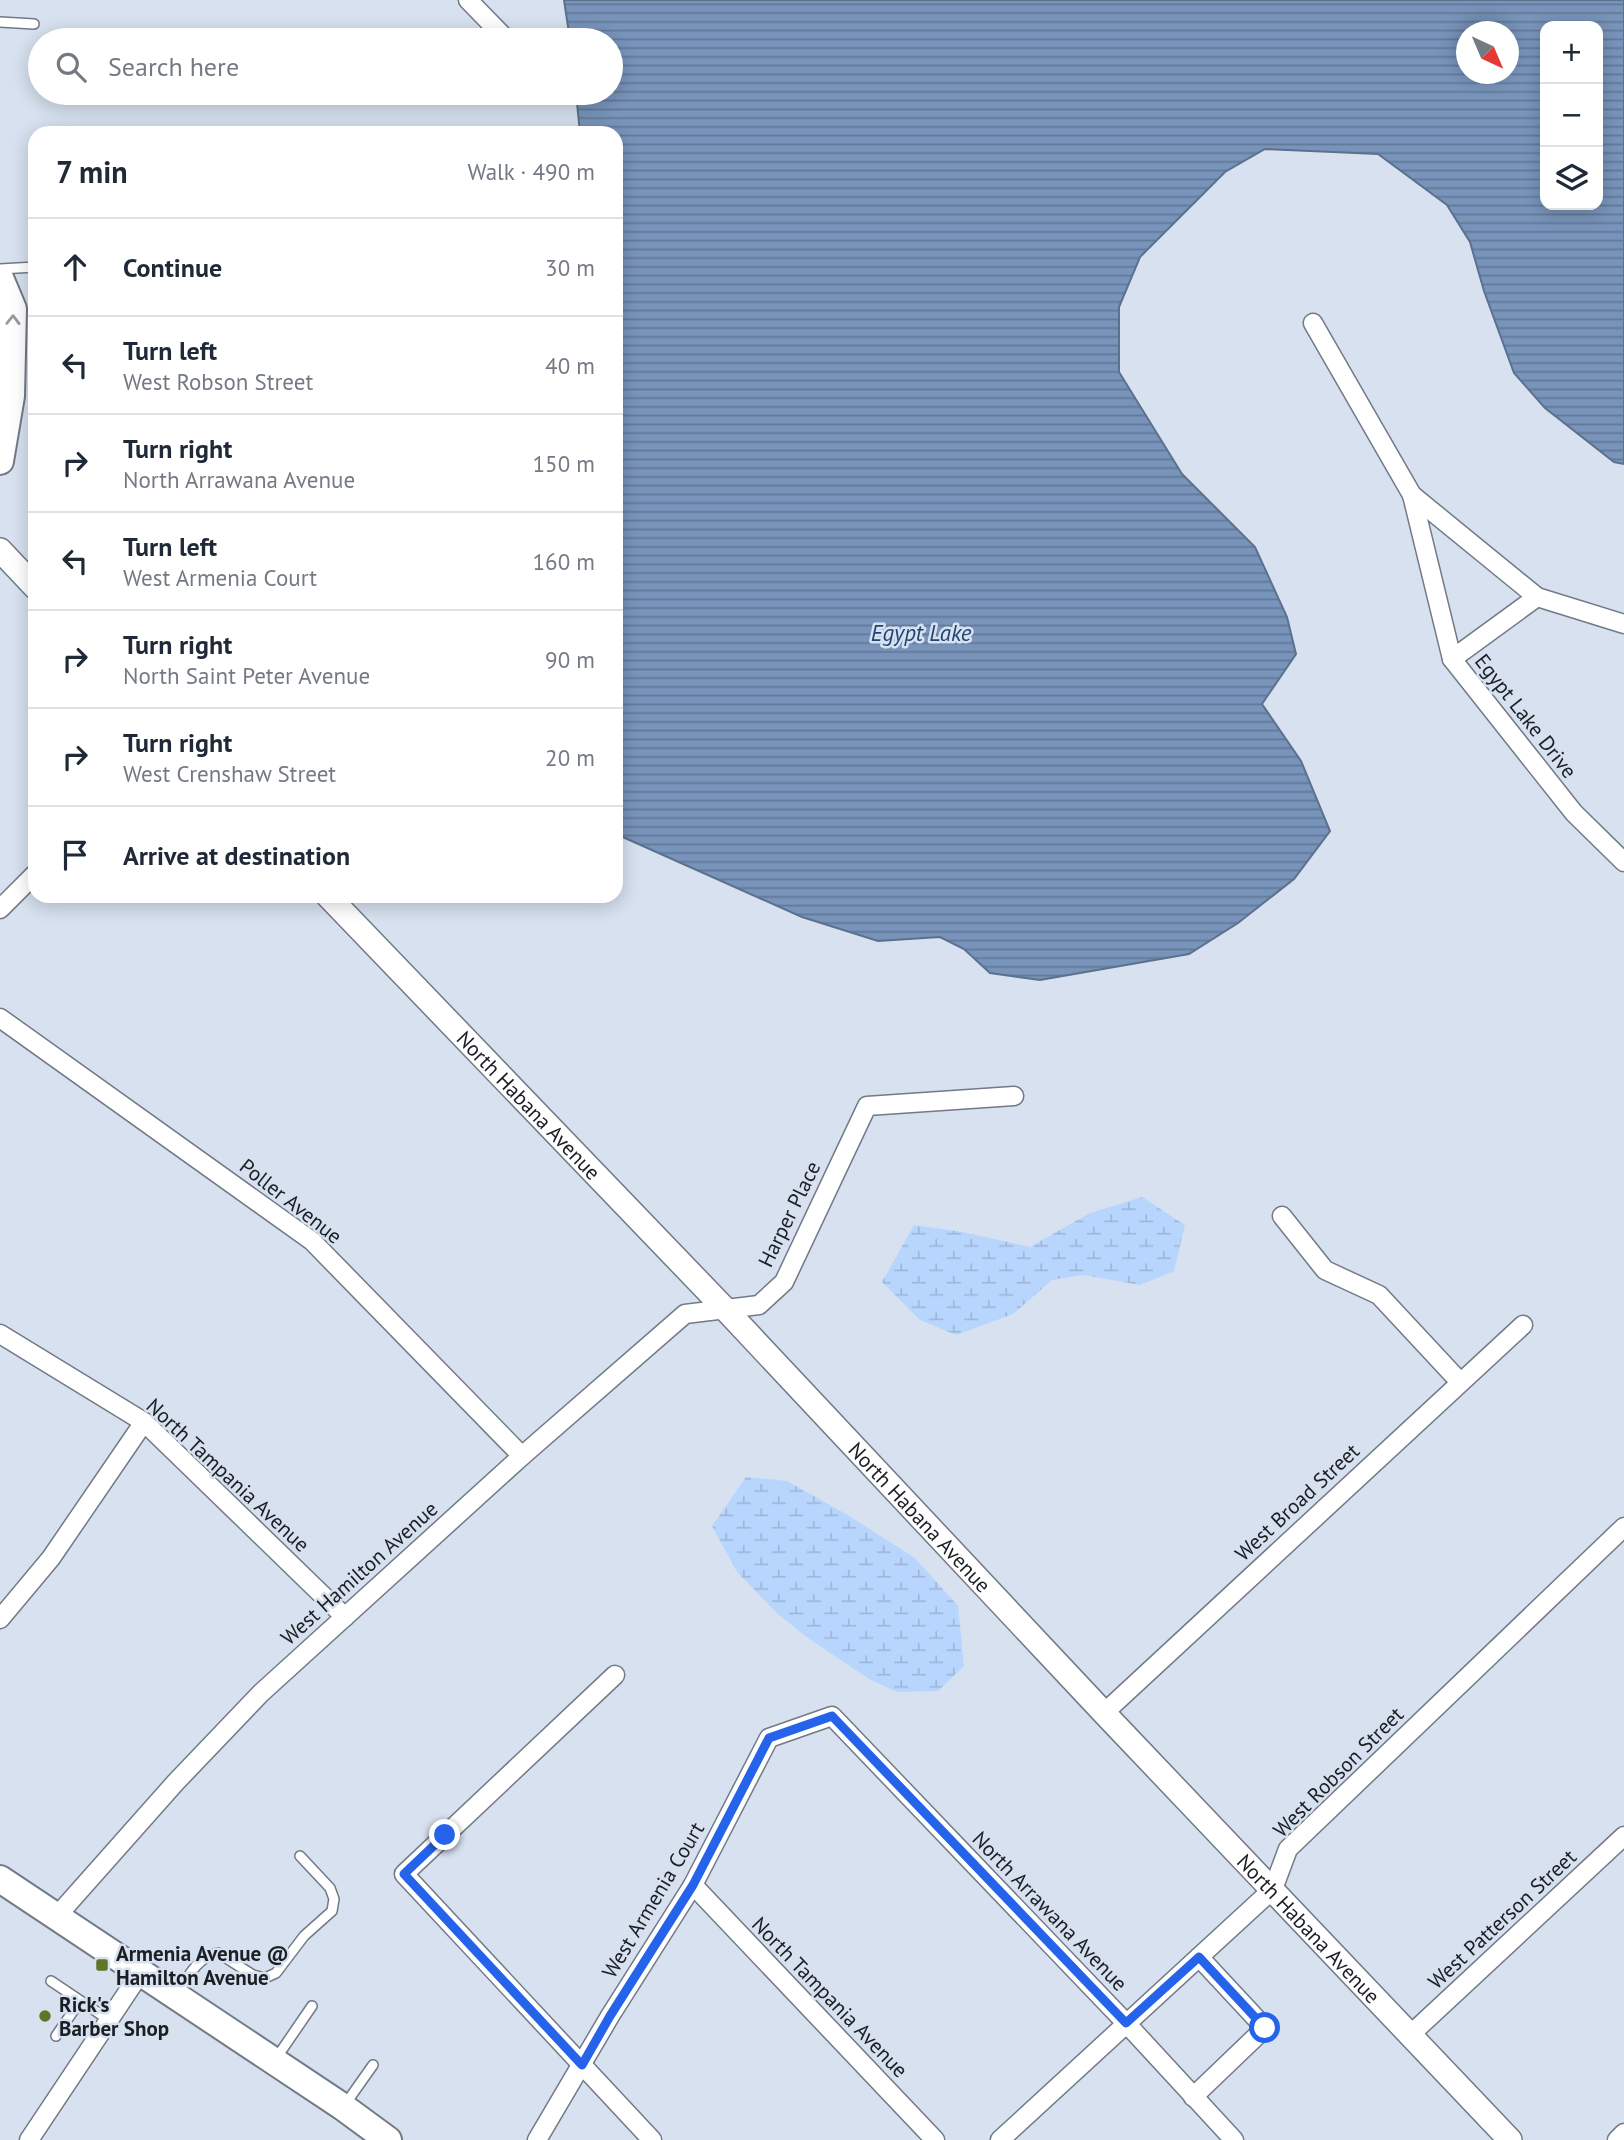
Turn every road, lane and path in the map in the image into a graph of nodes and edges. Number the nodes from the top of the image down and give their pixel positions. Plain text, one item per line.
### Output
1 (468, 0) edge
2 (0, 22) edge
3 (34, 24) dead end
4 (496, 28) edge
5 (28, 267) edge
6 (0, 269) edge
7 (0, 278) edge
8 (1313, 323) dead end
9 (0, 461) edge
10 (1412, 495) junction
11 (0, 550) edge
12 (28, 580) edge
13 (1537, 597) junction
14 (1624, 624) edge
15 (1452, 659) junction
16 (1624, 862) edge
17 (28, 881) edge
18 (335, 903) edge
19 (0, 909) edge
20 (0, 1018) edge
21 (1014, 1096) dead end
22 (1282, 1216) dead end
23 (725, 1309) junction
24 (1523, 1325) dead end
25 (0, 1334) edge
26 (1460, 1382) junction
27 (144, 1422) junction
28 (522, 1456) junction
29 (1624, 1527) edge
30 (345, 1618) junction
31 (0, 1619) edge
32 (615, 1675) dead end
33 (1104, 1713) junction
34 (832, 1716) joint
35 (1624, 1836) edge
36 (300, 1856) dead end
37 (0, 1879) edge
38 (693, 1885) junction
39 (1273, 1889) junction
40 (57, 1916) junction
41 (1199, 1957) junction
42 (141, 1972) junction
43 (51, 1981) dead end
44 (176, 1995) junction
45 (80, 2001) junction
46 (312, 2006) dead end
47 (109, 2020) junction
48 (1126, 2023) junction
49 (1410, 2035) junction
50 (56, 2036) dead end
51 (274, 2061) junction
52 (373, 2064) dead end
53 (582, 2065) junction
54 (1194, 2097) junction
55 (343, 2107) junction
56 (1624, 2133) edge
57 (29, 2140) edge
58 (388, 2140) edge
59 (537, 2140) edge
60 (652, 2140) edge
61 (935, 2140) edge
62 (1000, 2140) edge
63 (1234, 2140) edge
64 (1510, 2140) edge
65 (1617, 2140) edge

1 - 4 street
2 - 3 lane
5 - 6 lane
9 -> 7 main road
8 - 10 street, Egypt Lake Drive
10 - 13 street, Egypt Lake Drive
10 - 15 street, Egypt Lake Drive
11 - 12 street
13 - 14 street
13 - 15 street
15 - 16 street, Egypt Lake Drive
17 - 19 street
18 - 23 street, North Habana Avenue
20 - 28 street, Poller Avenue
21 - 23 street, Harper Place
22 - 26 street
23 - 28 street, West Hamilton Avenue
23 - 33 street, North Habana Avenue
24 - 26 street, West Broad Street
25 - 27 street, North Tampania Avenue
26 - 33 street, West Broad Street
27 - 30 street, North Tampania Avenue
27 - 31 street
28 - 30 street, West Hamilton Avenue
29 - 39 street, West Robson Street
30 - 40 street, West Hamilton Avenue
32 - 53 street
33 - 39 street, North Habana Avenue
34 - 38 street, West Armenia Court
34 - 48 street, North Arrawana Avenue
35 - 49 street, West Patterson Street
36 - 44 lane
37 - 40 main road
38 - 53 street, West Armenia Court
38 - 61 street, North Tampania Avenue
39 - 41 street, West Robson Street
39 - 49 street, North Habana Avenue
40 - 42 main road
41 - 48 street, West Robson Street
41 - 54 street
42 - 44 main road
42 - 47 street
43 - 45 lane
44 - 51 main road
45 - 47 lane
45 - 50 lane
46 - 51 lane
47 - 57 street
48 - 54 street, North Arrawana Avenue
48 - 62 street, West Robson Street
49 - 64 street, North Habana Avenue
51 - 55 main road
52 - 55 lane
53 - 59 street, West Armenia Court
53 - 60 street
54 - 63 street, North Arrawana Avenue
55 - 58 main road
56 - 65 street

